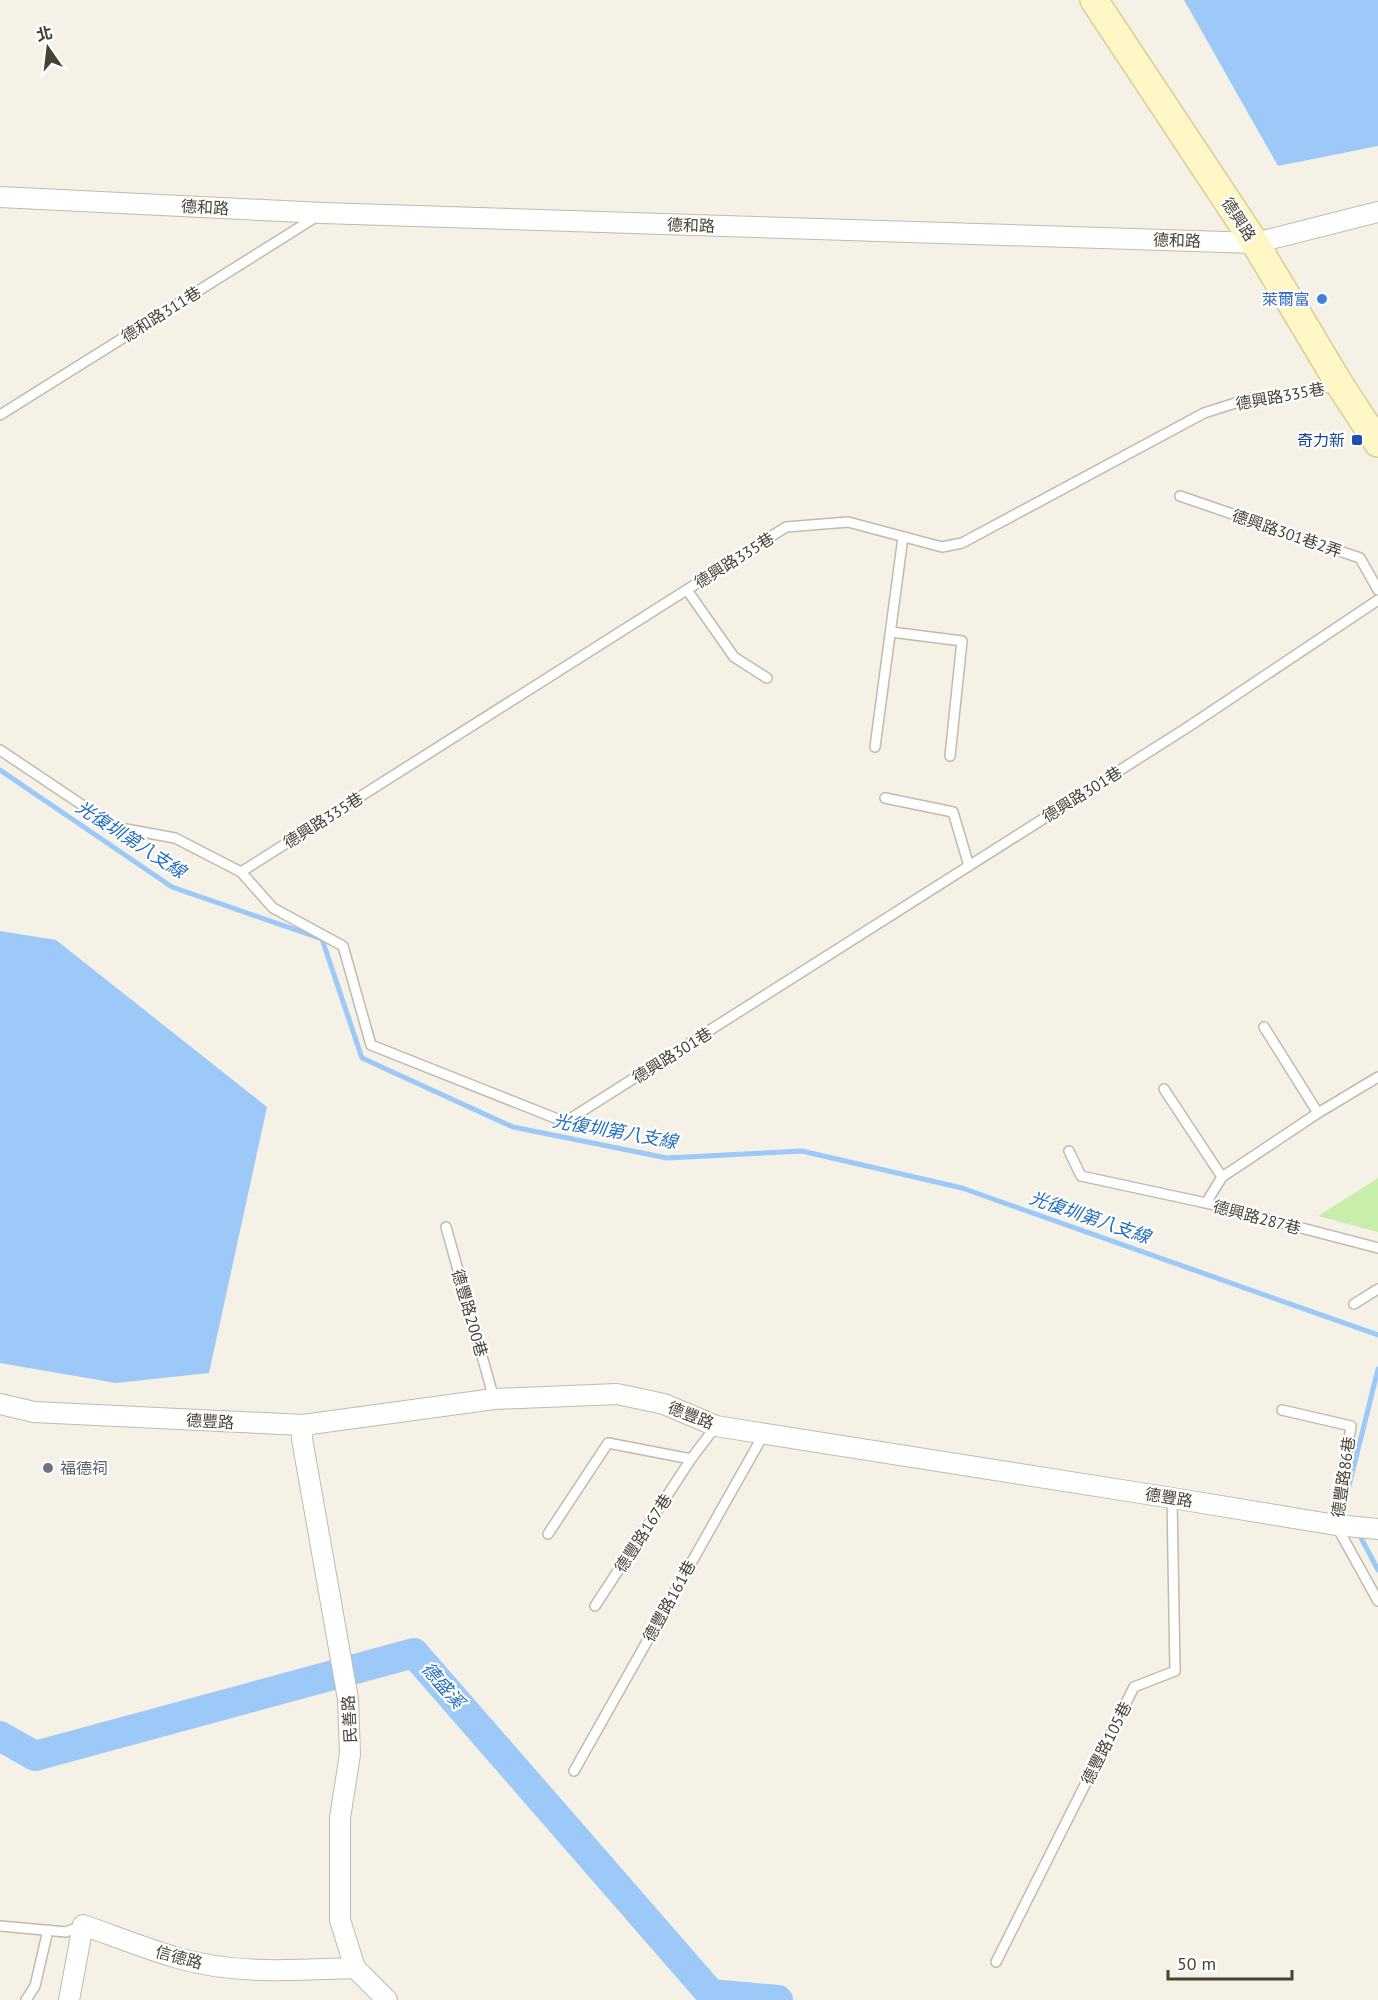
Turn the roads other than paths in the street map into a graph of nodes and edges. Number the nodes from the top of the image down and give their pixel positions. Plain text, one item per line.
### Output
1 (1094, 0) edge
2 (0, 197) edge
3 (1378, 212) edge
4 (322, 213) junction
5 (1255, 243) junction
6 (1340, 386) junction
7 (0, 415) edge
8 (1378, 443) edge
9 (1180, 496) dead end
10 (903, 537) junction
11 (687, 590) junction
12 (1378, 590) edge
13 (1378, 600) edge
14 (891, 632) junction
15 (767, 678) dead end
16 (875, 747) dead end
17 (0, 750) edge
18 (950, 756) dead end
19 (885, 798) dead end
20 (969, 866) junction
21 (241, 872) junction
22 (1264, 1027) dead end
23 (1378, 1077) edge
24 (1164, 1089) dead end
25 (1318, 1113) junction
26 (1069, 1151) dead end
27 (1221, 1177) junction
28 (1206, 1203) junction
29 (446, 1227) dead end
30 (1378, 1248) edge
31 (1378, 1289) edge
32 (1354, 1304) dead end
33 (494, 1399) junction
34 (0, 1404) edge
35 (1282, 1410) dead end
36 (303, 1425) junction
37 (716, 1426) junction
38 (765, 1432) junction
39 (691, 1459) junction
40 (1172, 1497) junction
41 (1336, 1526) junction
42 (1378, 1529) edge
43 (548, 1534) dead end
44 (1378, 1601) edge
45 (595, 1606) dead end
46 (574, 1771) dead end
47 (83, 1925) junction
48 (0, 1926) edge
49 (48, 1930) junction
50 (996, 1962) dead end
51 (355, 1968) junction
52 (26, 2000) edge
53 (69, 2000) edge
54 (387, 2000) edge

1 - 5 main road, 德興路
2 - 4 street, 德和路
3 - 5 street, 德和路
4 - 5 street, 德和路
4 - 7 lane, 德和路311巷
5 - 6 main road, 德興路
6 - 8 main road, 德興路
6 - 10 lane, 德興路335巷
9 - 12 lane, 德興路301巷2弄
10 - 11 lane, 德興路335巷
10 - 14 lane
11 - 15 lane
11 - 21 lane, 德興路335巷
13 - 20 lane, 德興路301巷
14 - 16 lane
14 - 18 lane
17 - 21 lane, 德興路301巷
19 - 20 lane
20 - 21 lane, 德興路301巷
22 - 25 lane
23 - 25 lane, 德興路287巷
24 - 27 lane
25 - 27 lane, 德興路287巷
26 - 28 lane
27 - 28 lane, 德興路287巷
28 - 30 lane, 德興路287巷
29 - 33 lane, 德豐路200巷
31 - 32 lane
33 - 36 street, 德豐路
33 - 37 street, 德豐路
34 - 36 street, 德豐路
35 - 41 lane, 德豐路86巷
36 - 51 street, 民善路
37 - 38 street, 德豐路
37 - 39 lane, 德豐路167巷
38 - 40 street, 德豐路
38 - 46 lane, 德豐路161巷
39 - 43 lane
39 - 45 lane, 德豐路167巷
40 - 41 street, 德豐路
40 - 50 lane, 德豐路105巷
41 - 42 street, 德豐路
41 - 44 lane
47 - 49 lane
47 - 51 street, 信德路
47 - 53 street
48 - 49 lane
49 - 52 lane
51 - 54 street, 民善路

